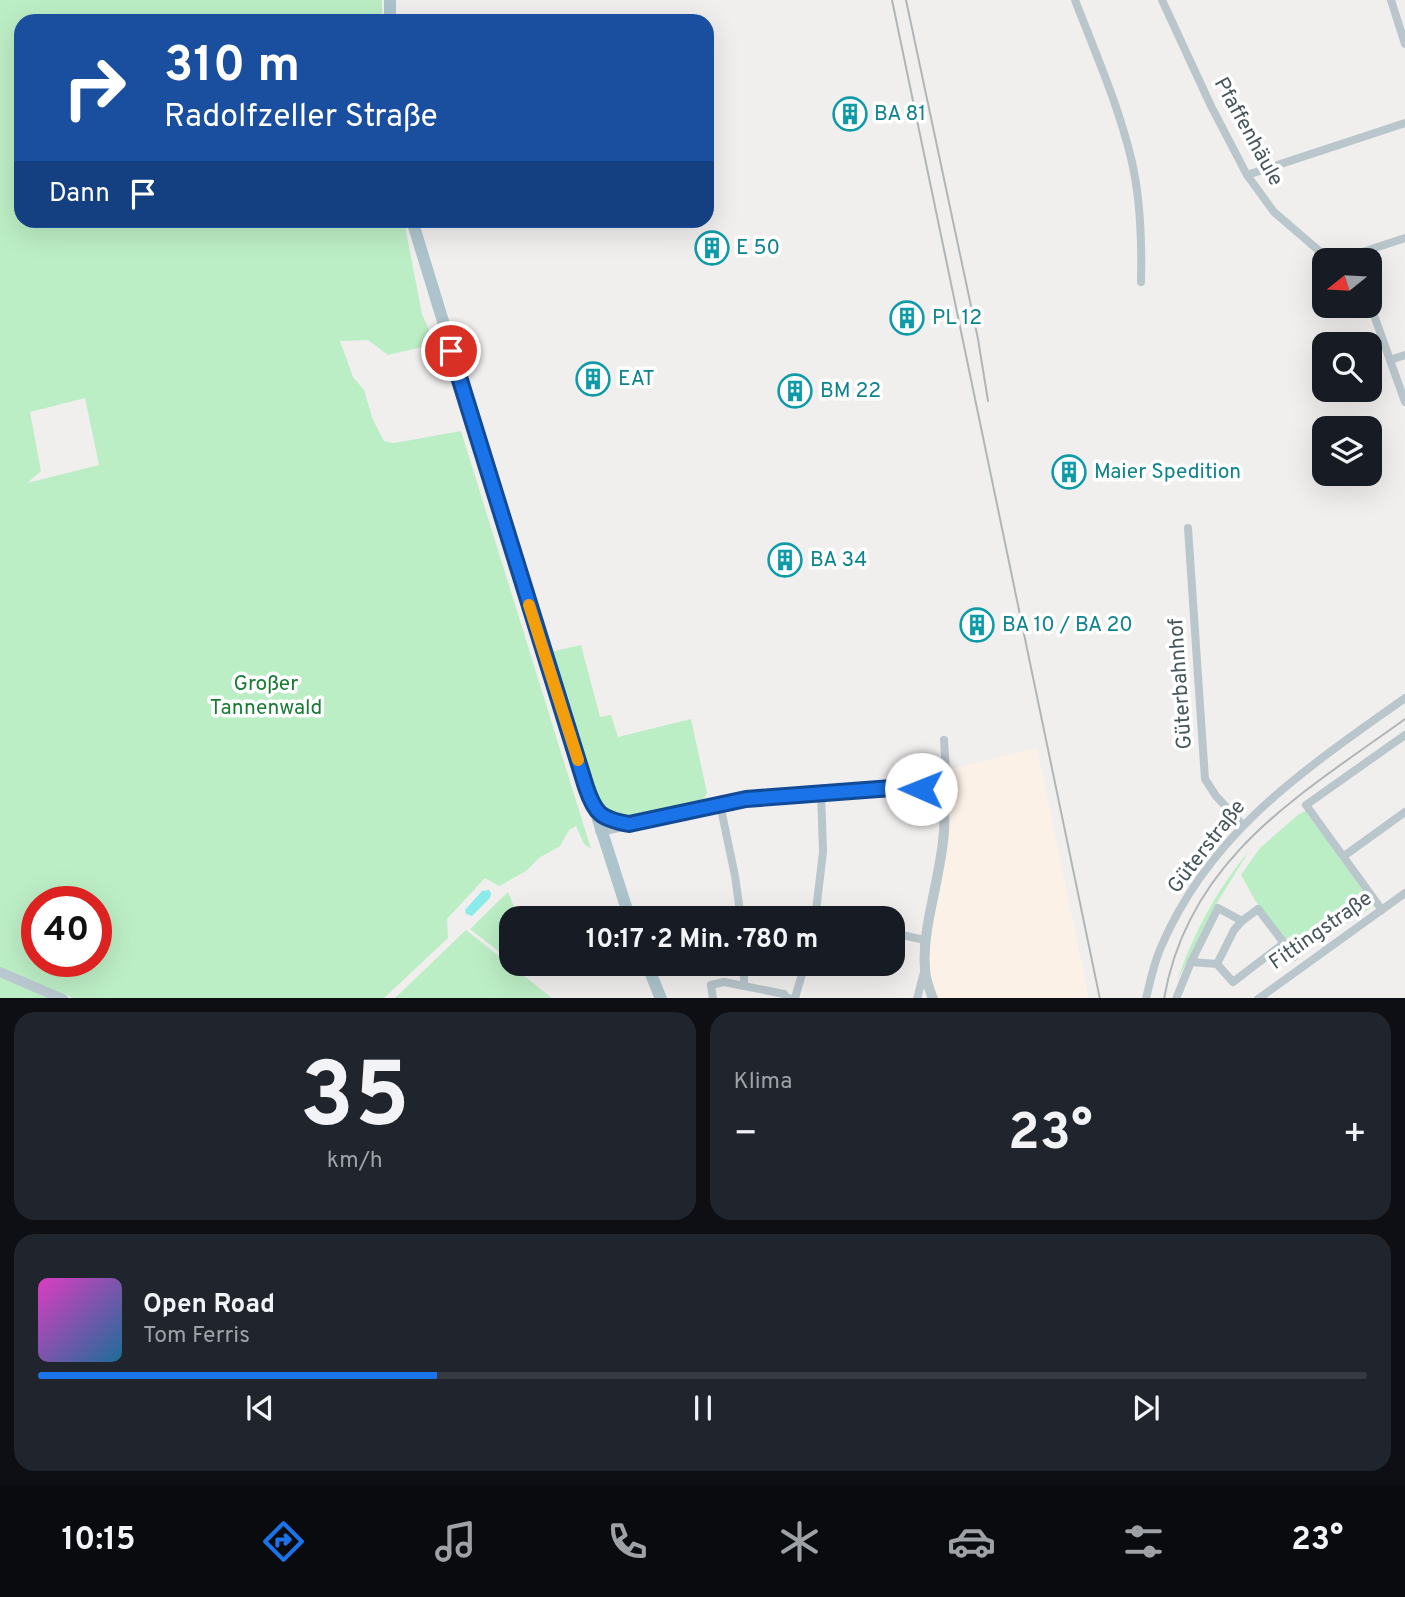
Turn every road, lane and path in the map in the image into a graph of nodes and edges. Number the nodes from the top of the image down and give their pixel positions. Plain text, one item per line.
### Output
1 (1075, 0) edge
2 (1162, 0) edge
3 (1391, 0) edge
4 (1405, 44) edge
5 (1405, 123) edge
6 (1247, 176) junction
7 (414, 228) edge
8 (1405, 238) edge
9 (1317, 248) edge
10 (1374, 248) edge
11 (1141, 282) dead end
12 (1375, 318) edge
13 (1405, 355) edge
14 (1390, 360) junction
15 (1405, 402) edge
16 (1188, 528) dead end
17 (1405, 698) edge
18 (1405, 736) edge
19 (944, 740) dead end
20 (821, 792) junction
21 (941, 801) junction
22 (720, 804) junction
23 (592, 807) junction
24 (1405, 812) edge
25 (629, 824) junction
26 (1242, 824) junction
27 (600, 831) junction
28 (1344, 856) junction
29 (1405, 893) edge
30 (625, 906) edge
31 (739, 906) edge
32 (817, 906) edge
33 (1382, 910) junction
34 (1242, 921) junction
35 (905, 936) edge
36 (925, 940) junction
37 (1284, 943) junction
38 (1294, 957) dead end
39 (1191, 962) junction
40 (1217, 964) junction
41 (925, 969) junction
42 (0, 972) edge
43 (652, 976) edge
44 (744, 976) edge
45 (801, 976) edge
46 (927, 983) junction
47 (744, 986) junction
48 (61, 998) edge
49 (661, 998) edge
50 (713, 998) edge
51 (787, 998) edge
52 (795, 998) edge
53 (918, 998) edge
54 (919, 998) edge
55 (933, 998) edge
56 (1146, 998) edge
57 (1176, 998) edge
58 (1259, 998) edge

1 - 11 street
2 - 6 street, Pfaffenhäule
3 - 4 street
5 - 6 street
6 - 9 street, Pfaffenhäule
7 - 23 main road
8 - 10 street
12 - 14 street
13 - 14 street
14 - 15 street
16 - 26 street, Güterbahnhof
17 - 26 street, Güterstraße
18 - 28 street
19 - 21 street
20 - 21 street
20 - 22 street
20 - 32 street
21 - 36 street
22 - 25 street
22 - 31 street
23 - 25 street
23 - 27 main road
24 - 28 street
25 - 27 street
26 - 56 street, Güterstraße
27 - 30 main road
28 - 33 street
29 - 33 street, Fittingstraße
33 - 58 street, Fittingstraße
34 - 37 street
34 - 39 street
34 - 40 street
35 - 36 street
36 - 41 street
37 - 38 street
37 - 40 street
39 - 40 street
39 - 57 street
41 - 46 street
41 - 53 street
42 - 48 main road
43 - 49 main road
44 - 47 street
45 - 52 street
46 - 54 street
46 - 55 street
47 - 50 street
47 - 51 street
51 - 52 street

